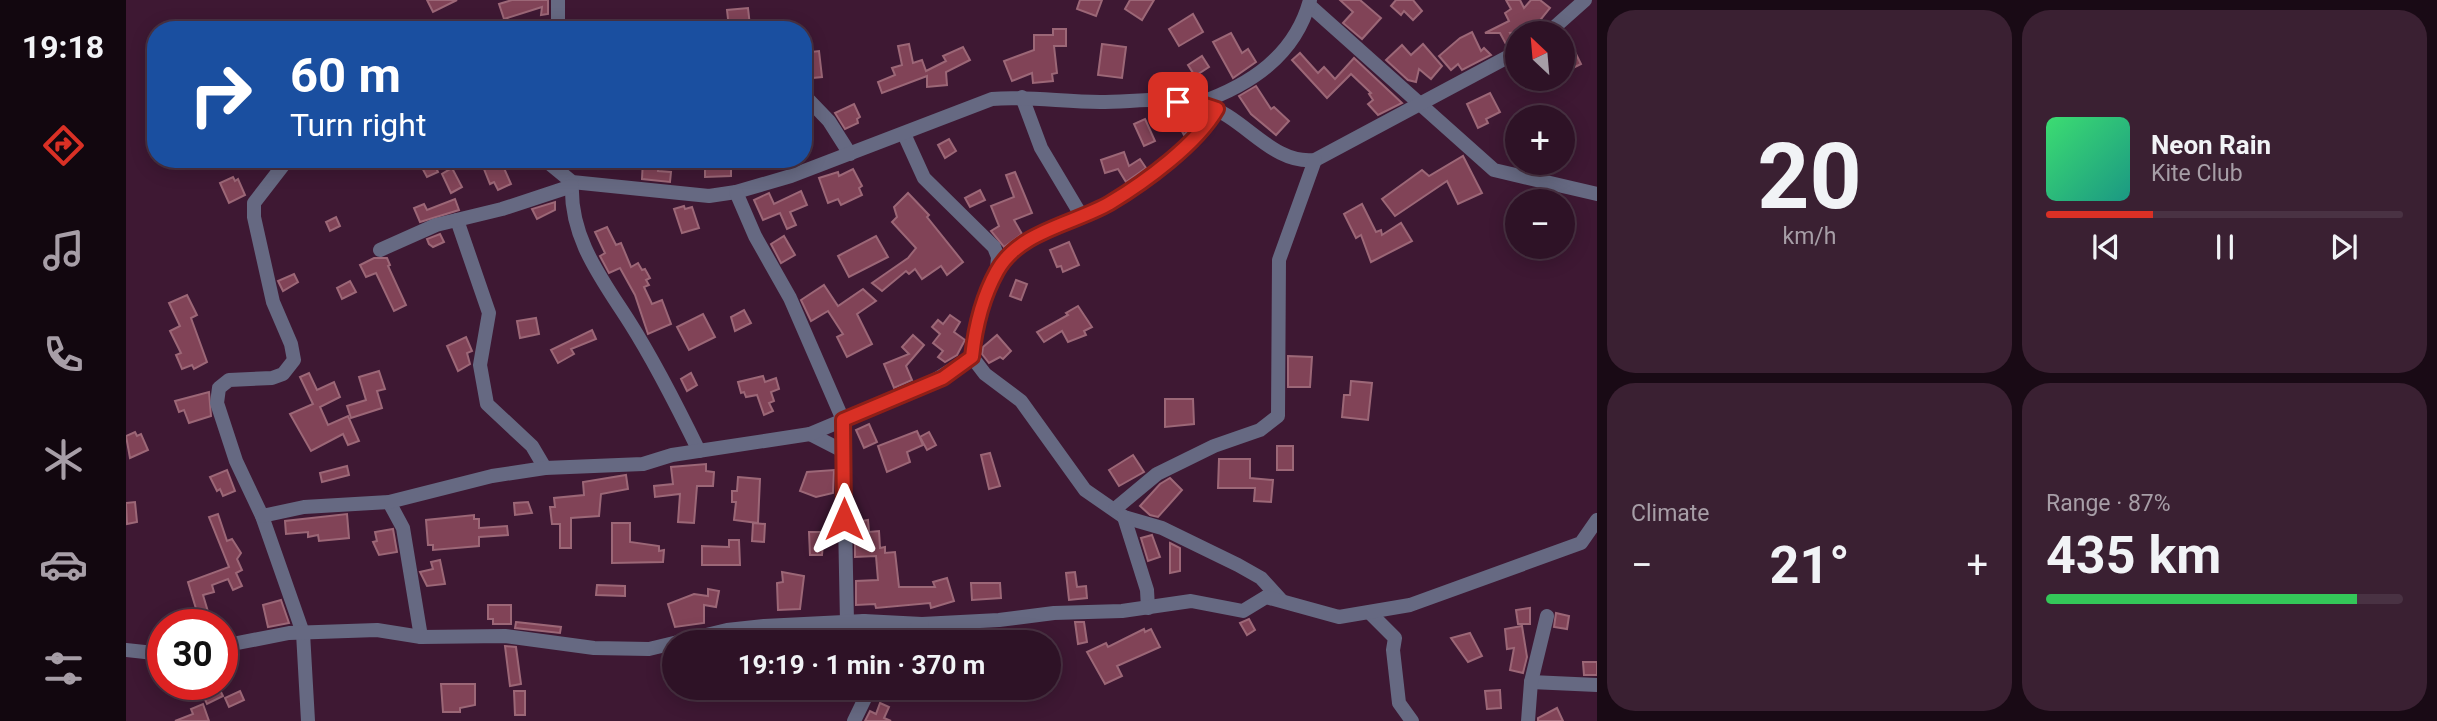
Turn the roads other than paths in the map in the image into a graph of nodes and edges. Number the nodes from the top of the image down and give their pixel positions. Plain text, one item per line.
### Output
1 (558, 0) edge
2 (1585, 0) edge
3 (1310, 2) edge
4 (558, 21) edge
5 (1561, 21) edge
6 (1505, 59) edge
7 (1022, 97) junction
8 (812, 103) edge
9 (1199, 103) junction
10 (1420, 107) junction
11 (1217, 109) junction
12 (904, 134) junction
13 (850, 154) junction
14 (1315, 160) junction
15 (812, 167) edge
16 (281, 168) edge
17 (554, 168) edge
18 (808, 168) edge
19 (572, 184) junction
20 (736, 192) junction
21 (1597, 194) edge
22 (1081, 215) junction
23 (457, 220) junction
24 (380, 250) dead end
25 (997, 270) junction
26 (972, 357) junction
27 (843, 420) junction
28 (810, 434) junction
29 (699, 451) junction
30 (845, 452) junction
31 (545, 468) junction
32 (389, 502) junction
33 (1119, 513) junction
34 (261, 516) junction
35 (1597, 520) edge
36 (1281, 600) junction
37 (1148, 608) junction
38 (1370, 613) junction
39 (1547, 616) dead end
40 (864, 621) junction
41 (847, 622) junction
42 (922, 624) junction
43 (727, 630) edge
44 (867, 630) edge
45 (915, 630) edge
46 (303, 633) junction
47 (421, 637) junction
48 (238, 643) edge
49 (662, 646) edge
50 (126, 650) edge
51 (147, 652) edge
52 (1531, 682) junction
53 (1597, 685) edge
54 (864, 700) edge
55 (308, 721) edge
56 (854, 721) edge
57 (1412, 721) edge
58 (1528, 721) edge

1 - 4 street
2 - 5 street
3 - 9 street
3 - 10 street
6 - 10 street
7 - 9 street
7 - 12 street
7 - 22 street
8 - 13 street
9 - 11 street
10 - 14 street
10 - 21 street
11 - 14 street
11 - 22 street
12 - 13 street
12 - 25 street
13 - 15 street
14 - 33 street
16 - 34 street
17 - 19 street
18 - 20 street
19 - 20 street
19 - 23 street
19 - 29 street
20 - 27 street
22 - 25 street
23 - 24 street
23 - 31 street
25 - 26 street
26 - 27 street
26 - 33 street
27 - 28 street
27 - 30 street
28 - 29 street
28 - 30 street
29 - 31 street
30 - 41 street
31 - 32 street
32 - 34 street
32 - 47 street
33 - 36 street
33 - 37 street
34 - 46 street
35 - 38 street
36 - 37 street
36 - 38 street
37 - 42 street
38 - 57 street
39 - 52 street
40 - 41 street
40 - 42 street
40 - 44 street
41 - 43 street
42 - 45 street
46 - 47 street
46 - 48 street
46 - 55 street
47 - 49 street
50 - 51 street
52 - 53 street
52 - 58 street
54 - 56 street

